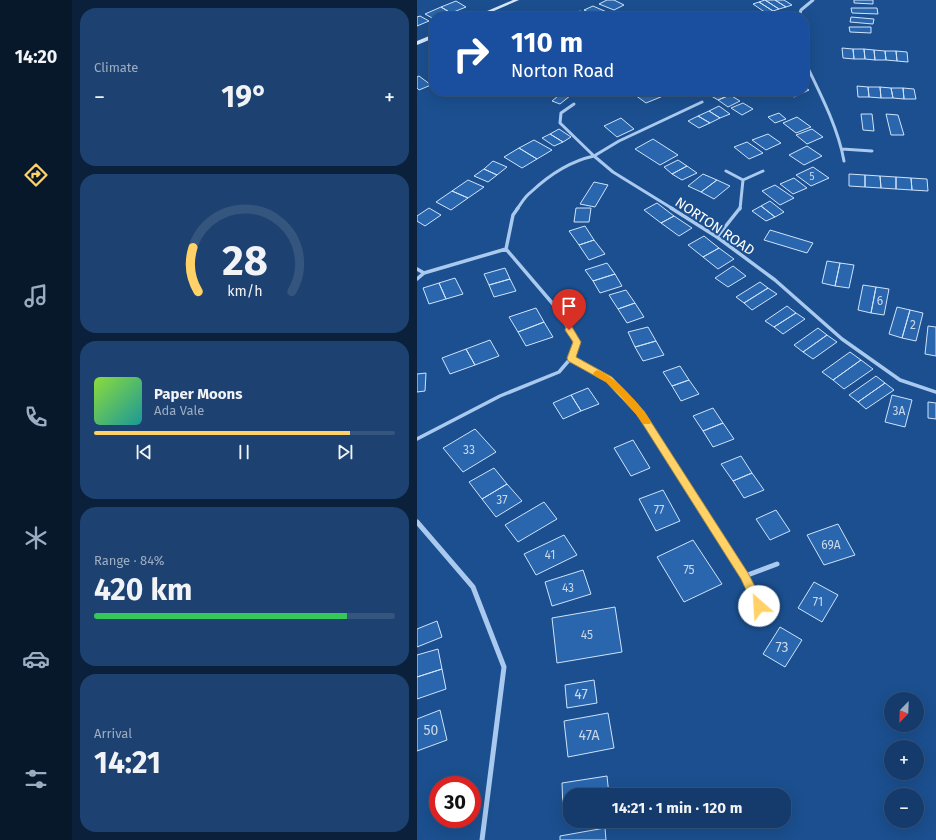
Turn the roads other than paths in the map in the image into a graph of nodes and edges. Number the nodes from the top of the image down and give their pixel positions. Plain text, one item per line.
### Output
1 (517, 0) edge
2 (813, 0) edge
3 (488, 12) edge
4 (800, 12) edge
5 (429, 38) edge
6 (417, 43) edge
7 (809, 70) edge
8 (702, 102) dead end
9 (574, 104) dead end
10 (842, 149) junction
11 (872, 151) dead end
12 (594, 156) junction
13 (844, 161) dead end
14 (726, 171) dead end
15 (763, 171) dead end
16 (743, 180) junction
17 (717, 237) junction
18 (506, 249) junction
19 (417, 269) edge
20 (424, 273) junction
21 (417, 279) edge
22 (571, 358) junction
23 (936, 392) edge
24 (417, 439) edge
25 (417, 522) edge
26 (777, 564) dead end
27 (745, 576) junction
28 (759, 606) dead end
29 (482, 840) edge

1 - 3 street
2 - 4 street
5 - 6 street
7 - 10 street
8 - 12 street
9 - 12 street, NORTON ROAD
10 - 11 street
10 - 13 street
12 - 17 street, NORTON ROAD
12 - 18 street
14 - 16 street
15 - 16 street
16 - 17 street
17 - 23 street, NORTON ROAD
18 - 20 street
18 - 22 street
19 - 20 street
20 - 21 street
22 - 24 street
22 - 27 street
25 - 29 street
26 - 27 street
27 - 28 street

